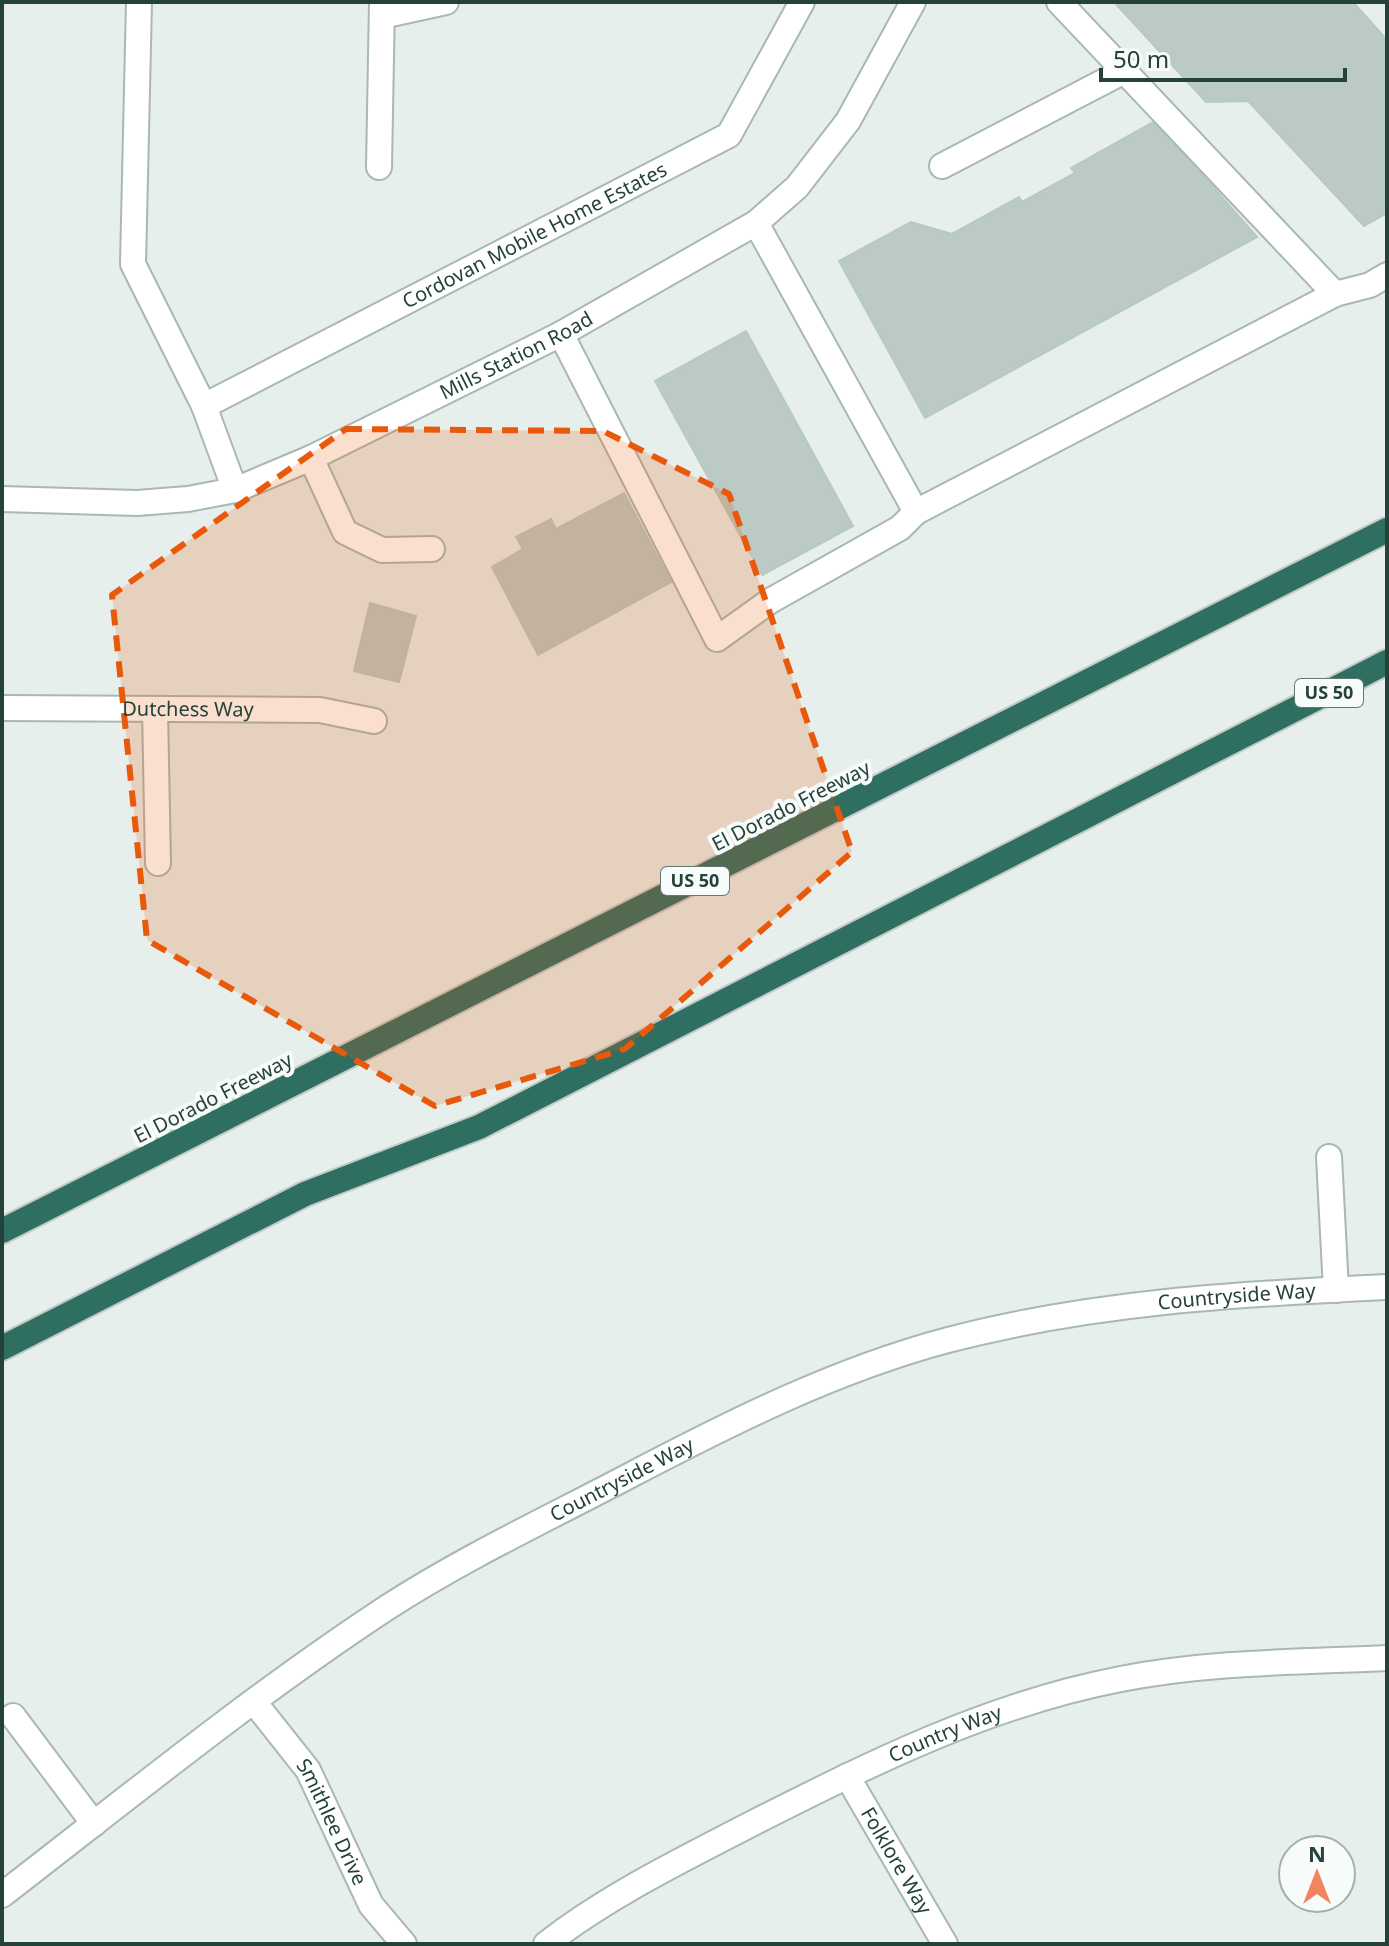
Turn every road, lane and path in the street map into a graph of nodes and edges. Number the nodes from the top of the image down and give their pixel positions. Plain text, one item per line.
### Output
1 (139, 2) edge
2 (446, 2) edge
3 (802, 2) edge
4 (913, 2) edge
5 (1059, 2) edge
6 (382, 9) edge
7 (1126, 70) junction
8 (942, 166) dead end
9 (379, 167) dead end
10 (756, 223) junction
11 (1387, 275) edge
12 (1335, 294) junction
13 (561, 334) junction
14 (204, 406) junction
15 (311, 458) junction
16 (235, 490) junction
17 (2, 499) edge
18 (916, 512) junction
19 (1387, 513) edge
20 (1387, 530) edge
21 (432, 549) dead end
22 (1168, 643) junction
23 (1387, 662) edge
24 (2, 708) edge
25 (155, 709) junction
26 (374, 721) dead end
27 (158, 863) dead end
28 (1329, 1157) dead end
29 (2, 1231) edge
30 (1387, 1287) edge
31 (1336, 1290) junction
32 (2, 1348) edge
33 (1387, 1658) edge
34 (254, 1702) junction
35 (13, 1716) dead end
36 (847, 1776) junction
37 (94, 1824) junction
38 (2, 1895) edge
39 (404, 1944) edge
40 (546, 1944) edge
41 (945, 1944) edge

1 - 14 street
2 - 6 street
3 - 14 street, Cordovan Mobile Home Estates
4 - 10 street, Mills Station Road
5 - 7 street
6 - 9 street
7 - 8 street
7 - 12 street
10 - 13 street, Mills Station Road
10 - 18 street
11 - 12 street
12 - 18 street
13 - 15 street, Mills Station Road
13 - 18 street
14 - 16 street
15 - 16 street, Mills Station Road
15 - 21 street
16 - 17 street, Mills Station Road
19 - 22 highway
20 - 22 highway, El Dorado Freeway / US 50
22 - 29 highway, El Dorado Freeway / US 50
23 - 32 highway, US 50
24 - 25 street, Dutchess Way
25 - 26 street, Dutchess Way
25 - 27 street
28 - 31 street, Countryside Way
30 - 31 street, Countryside Way
31 - 34 street, Countryside Way
33 - 36 street, Country Way
34 - 37 street, Countryside Way
34 - 39 street, Smithlee Drive
35 - 37 street
36 - 40 street, Country Way
36 - 41 street, Folklore Way
37 - 38 street, Countryside Way

